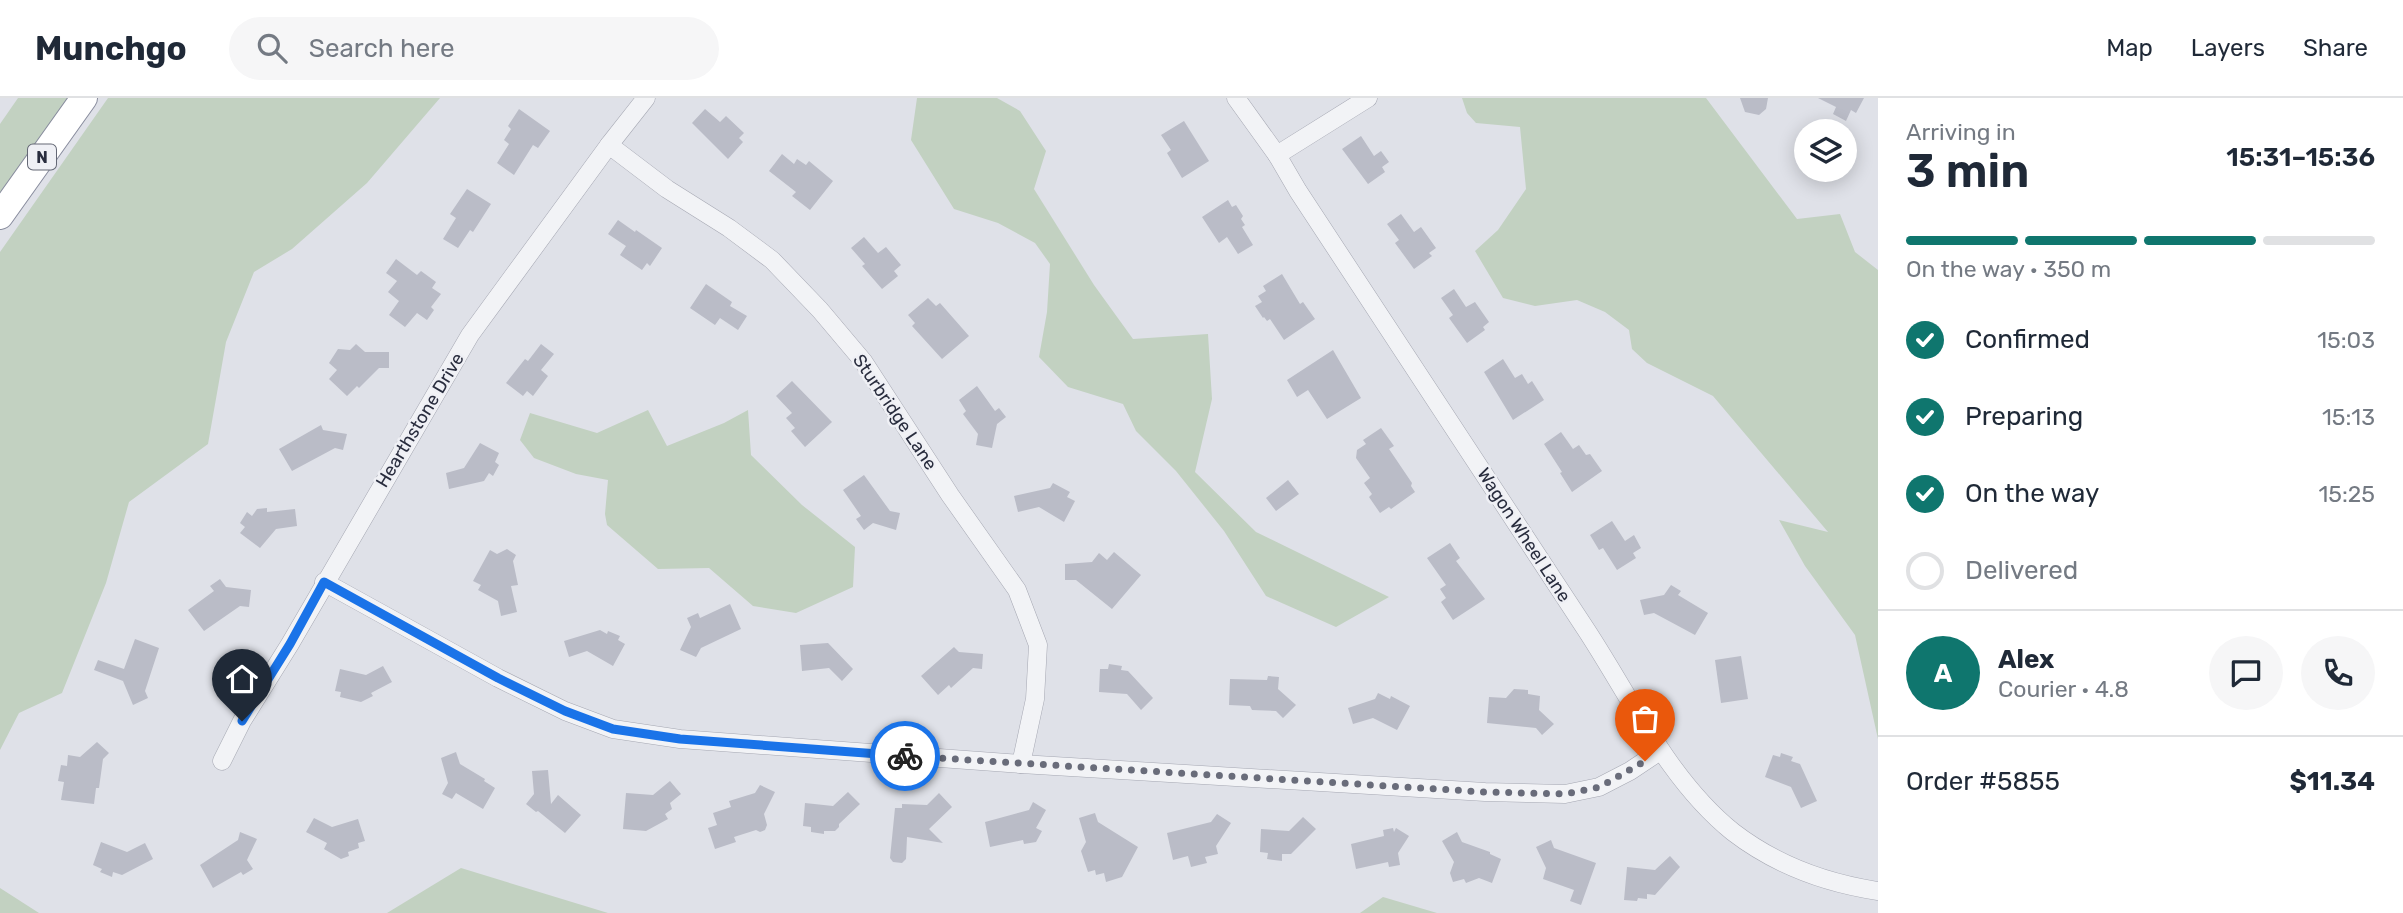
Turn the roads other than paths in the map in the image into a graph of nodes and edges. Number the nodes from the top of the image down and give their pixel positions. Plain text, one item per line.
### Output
1 (84, 98) edge
2 (646, 98) edge
3 (1237, 98) edge
4 (1368, 98) edge
5 (609, 145) junction
6 (1277, 155) junction
7 (0, 216) edge
8 (324, 582) junction
9 (1660, 751) junction
10 (222, 761) dead end
11 (1021, 764) junction
12 (1878, 891) edge

1 - 7 highway, N
2 - 5 street, Hearthstone Drive
3 - 6 street, Wagon Wheel Lane
4 - 6 street
5 - 8 street, Hearthstone Drive
5 - 11 street, Sturbridge Lane
6 - 9 street, Wagon Wheel Lane
8 - 10 street, Hearthstone Drive
8 - 11 street
9 - 11 street
9 - 12 street, Wagon Wheel Lane

